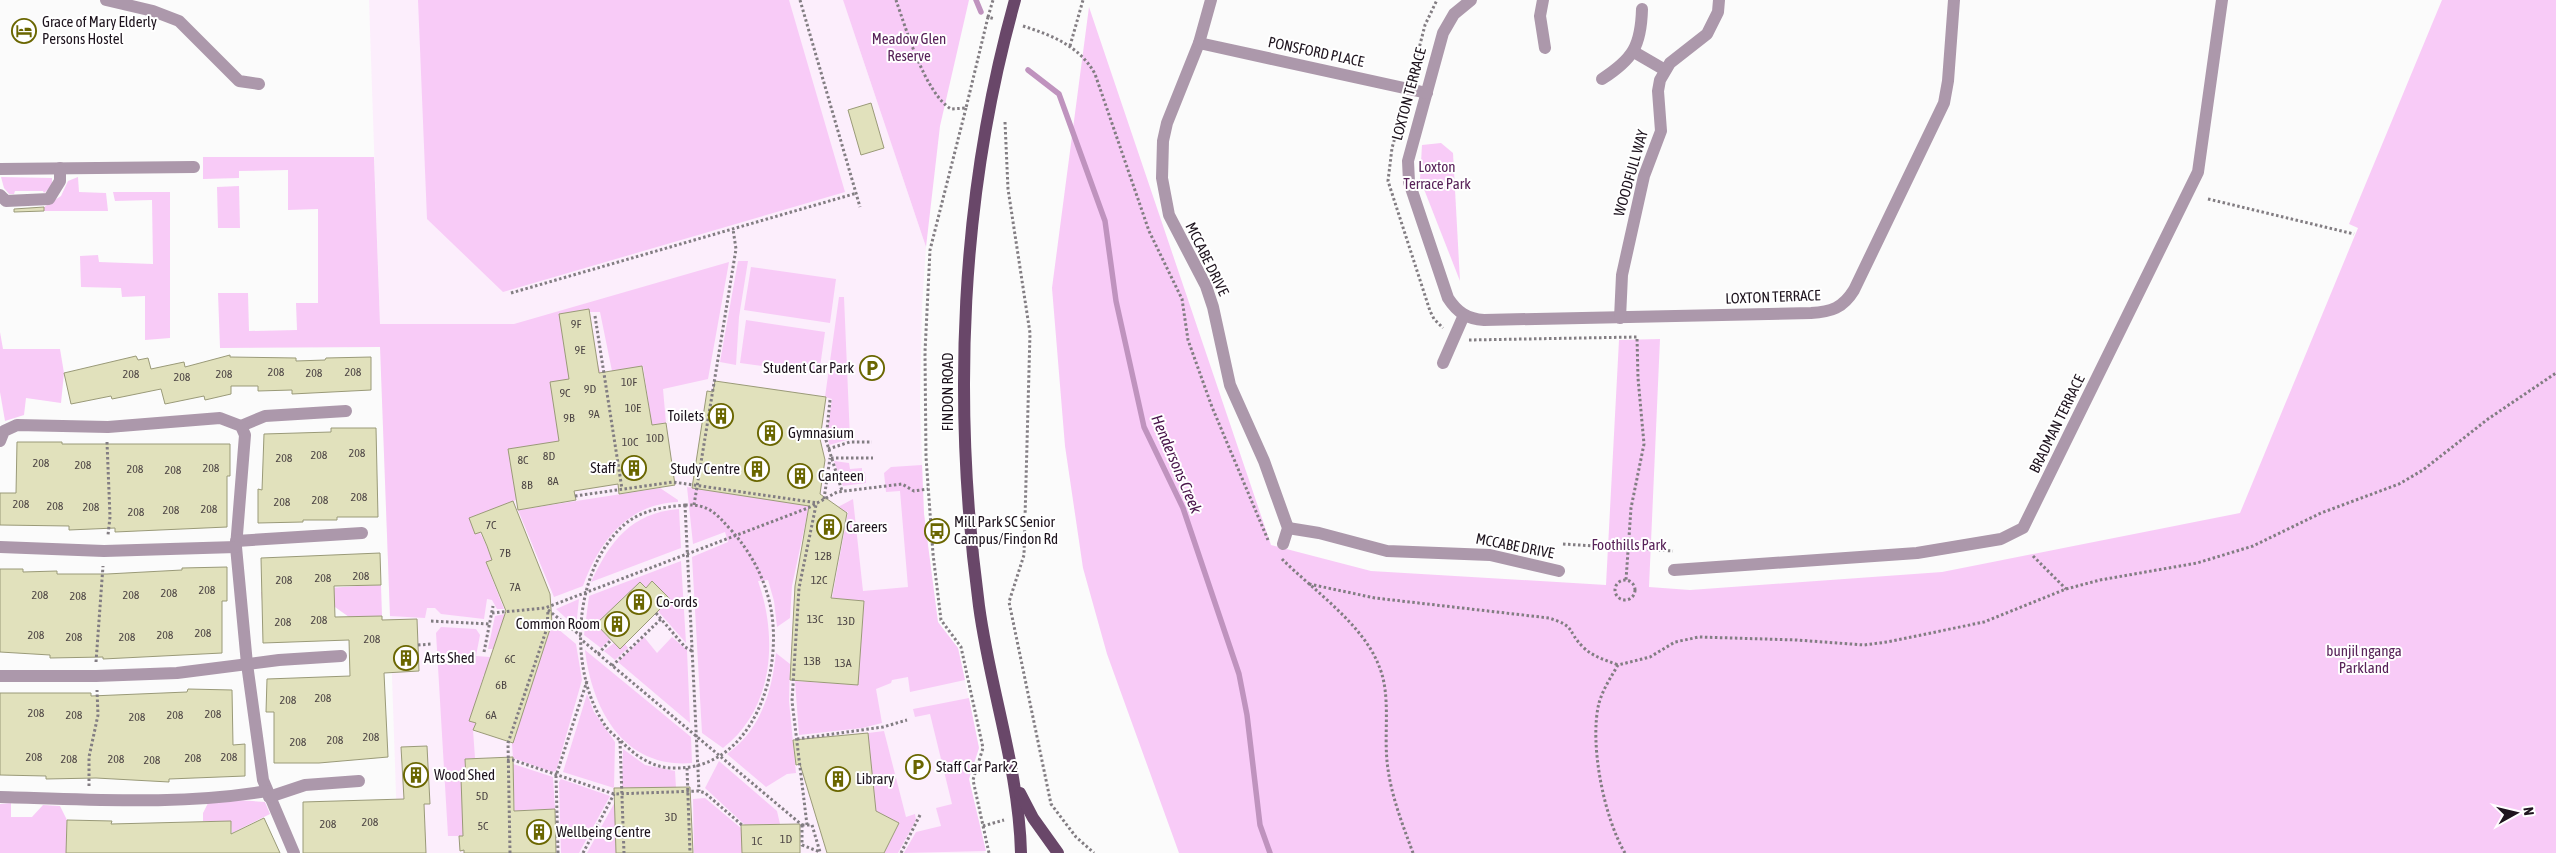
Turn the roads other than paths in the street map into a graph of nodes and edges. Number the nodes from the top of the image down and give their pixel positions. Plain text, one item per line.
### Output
1 (106, 0) edge
2 (1015, 0) edge
3 (1211, 0) edge
4 (1471, 0) edge
5 (1543, 0) edge
6 (1719, 0) edge
7 (1954, 0) edge
8 (2222, 0) edge
9 (1642, 9) dead end
10 (1199, 43) junction
11 (1545, 48) dead end
12 (1634, 52) junction
13 (1665, 70) junction
14 (1602, 79) dead end
15 (259, 84) dead end
16 (1427, 93) junction
17 (194, 167) dead end
18 (60, 168) junction
19 (0, 169) edge
20 (0, 194) edge
21 (1464, 316) junction
22 (1620, 318) junction
23 (1443, 363) dead end
24 (346, 411) dead end
25 (241, 426) junction
26 (1, 433) edge
27 (1288, 528) junction
28 (362, 533) dead end
29 (236, 544) junction
30 (1283, 544) dead end
31 (0, 547) edge
32 (1674, 570) dead end
33 (1559, 572) dead end
34 (341, 656) dead end
35 (247, 664) junction
36 (0, 676) edge
37 (359, 781) dead end
38 (1016, 784) junction
39 (268, 794) junction
40 (0, 797) edge
41 (294, 853) edge
42 (1021, 853) edge
43 (1058, 853) edge

1 - 15 street
2 - 38 main road, FINDON ROAD
3 - 10 street, MCCABE DRIVE
4 - 16 street, LOXTON TERRACE
5 - 11 street
6 - 13 street
7 - 22 street, LOXTON TERRACE
8 - 32 street, BRADMAN TERRACE
9 - 12 street
10 - 16 street, PONSFORD PLACE
10 - 27 street, MCCABE DRIVE
12 - 13 street
12 - 14 street
13 - 22 street, WOODFULL WAY
16 - 21 street, LOXTON TERRACE
17 - 18 street
18 - 19 street
18 - 20 street
21 - 22 street, LOXTON TERRACE
21 - 23 street
24 - 25 street
25 - 26 street
25 - 29 street
27 - 30 street
27 - 33 street, MCCABE DRIVE
28 - 29 street
29 - 31 street
29 - 35 street
34 - 35 street
35 - 36 street
35 - 39 street
37 - 39 street
38 - 42 main road, FINDON ROAD
38 - 43 main road, FINDON ROAD
39 - 40 street
39 - 41 street

